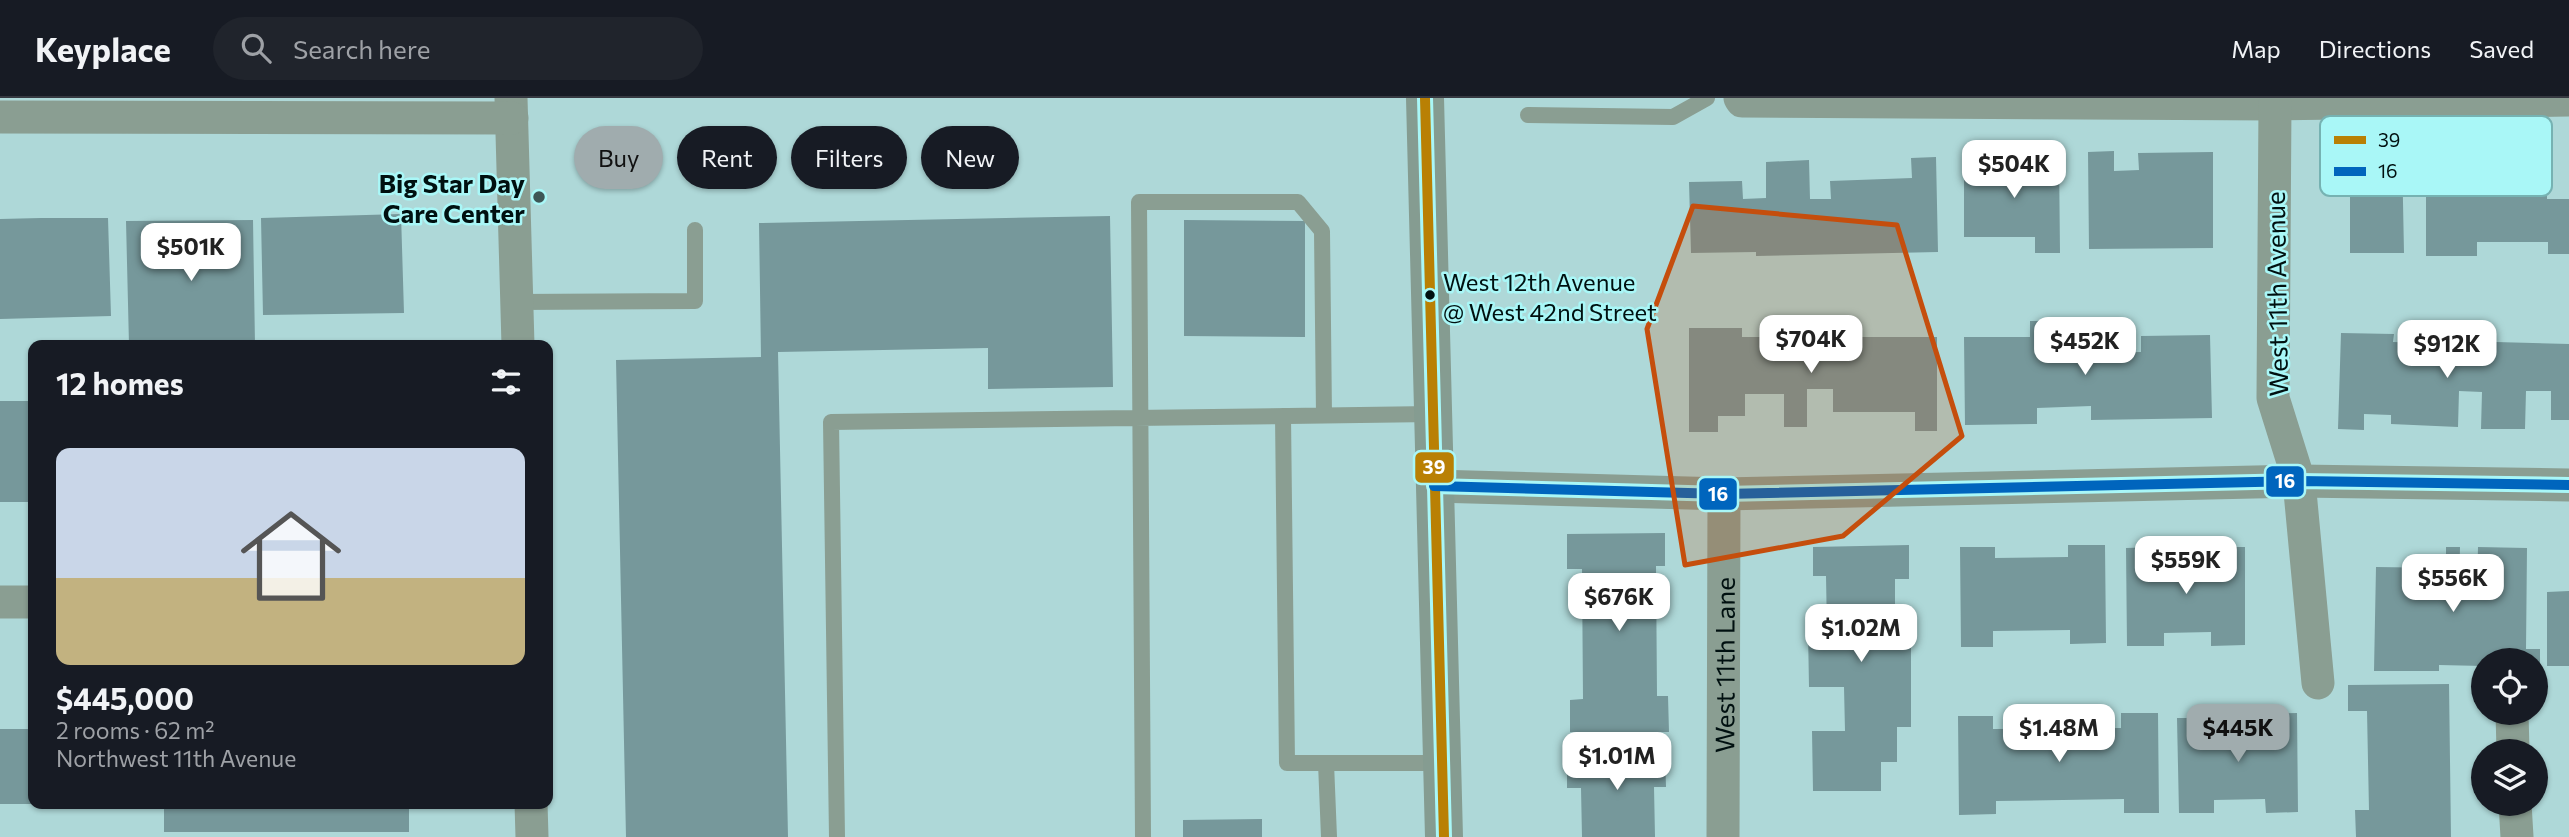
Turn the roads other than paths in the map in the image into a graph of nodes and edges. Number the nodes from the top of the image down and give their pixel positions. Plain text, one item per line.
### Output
1 (1425, 98) edge
2 (1707, 98) edge
3 (1740, 98) edge
4 (2094, 100) edge
5 (2569, 100) edge
6 (2275, 104) junction
7 (512, 108) edge
8 (1528, 115) dead end
9 (0, 117) edge
10 (695, 230) dead end
11 (516, 302) junction
12 (517, 340) edge
13 (1432, 414) junction
14 (1324, 415) junction
15 (1283, 416) junction
16 (1140, 418) junction
17 (2299, 481) junction
18 (2569, 485) edge
19 (1434, 486) junction
20 (1724, 494) junction
21 (0, 602) edge
22 (28, 602) edge
23 (2318, 683) dead end
24 (1325, 763) junction
25 (1442, 763) junction
26 (531, 809) edge
27 (2516, 816) edge
28 (533, 837) edge
29 (837, 837) edge
30 (1143, 837) edge
31 (1329, 837) edge
32 (1444, 837) edge
33 (1723, 837) edge
34 (2517, 837) edge

1 - 13 main road
2 - 8 lane
3 - 4 street
4 - 6 street
5 - 6 street
6 - 17 street, West 11th Avenue
7 - 9 street
7 - 11 street
10 - 11 lane
11 - 12 street
13 - 14 lane
13 - 19 main road
14 - 15 lane
14 - 16 lane
15 - 16 lane
15 - 24 lane
16 - 29 lane
16 - 30 lane
17 - 18 street
17 - 20 street
17 - 23 street, West 11th Avenue
19 - 20 street
19 - 25 main road
20 - 33 street, West 11th Lane
21 - 22 street
24 - 25 lane
24 - 31 lane
25 - 32 main road
26 - 28 street
27 - 34 street

